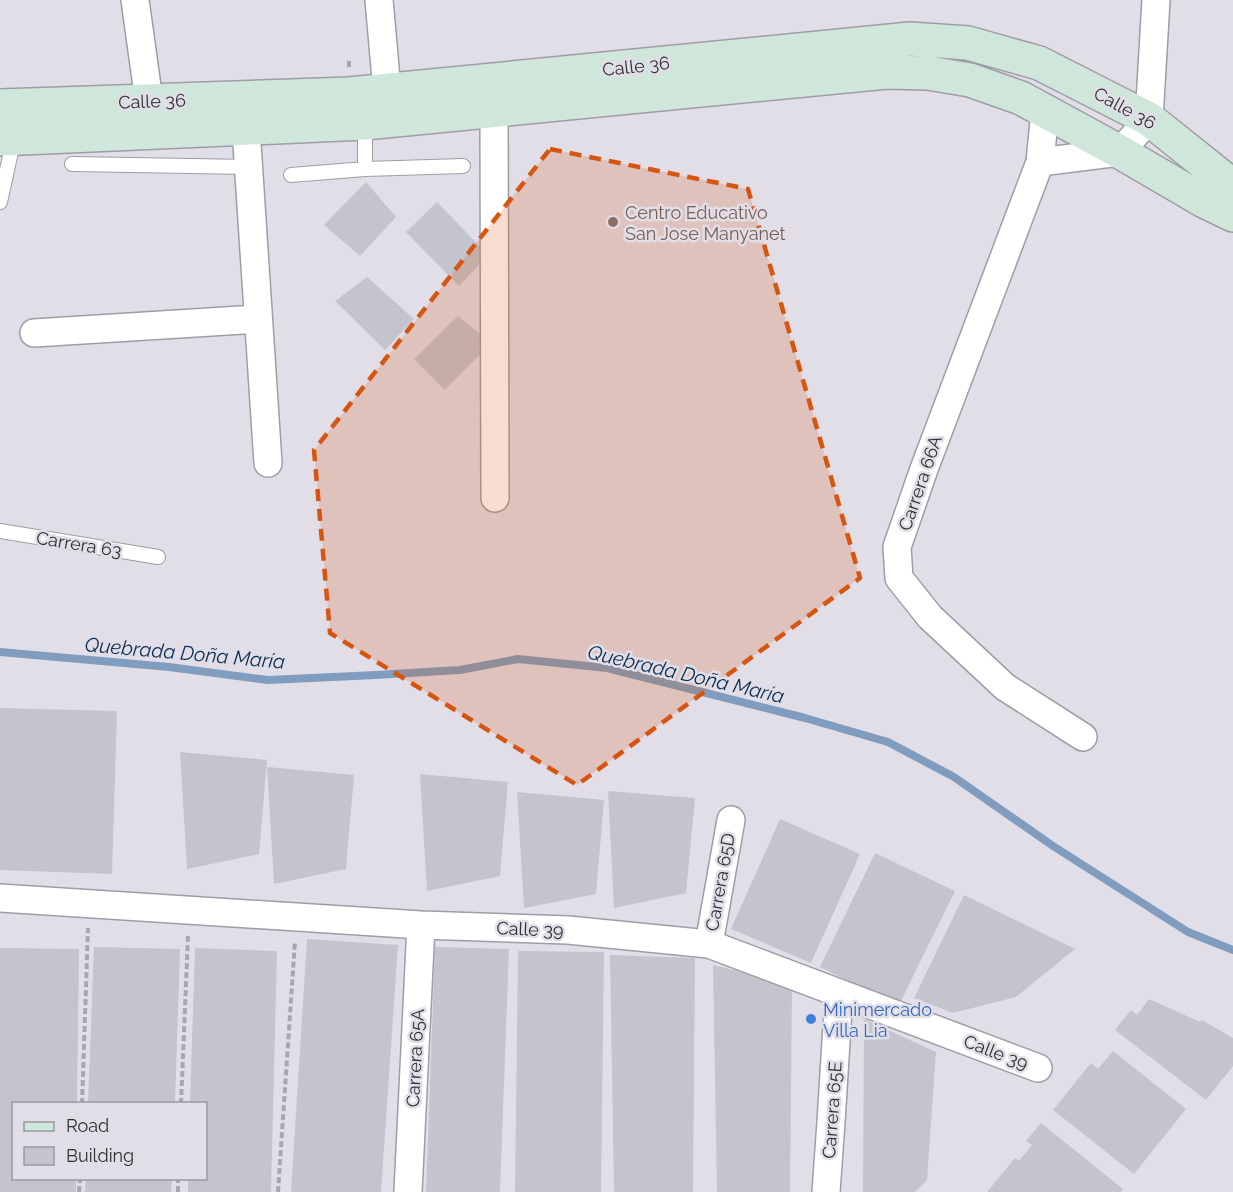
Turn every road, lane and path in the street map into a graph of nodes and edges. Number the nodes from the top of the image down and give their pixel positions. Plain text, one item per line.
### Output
1 (135, 0) edge
2 (379, 0) edge
3 (1156, 0) edge
4 (387, 90) junction
5 (149, 102) junction
6 (0, 106) edge
7 (494, 111) junction
8 (1045, 111) junction
9 (1149, 119) junction
10 (365, 123) junction
11 (246, 129) junction
12 (7, 139) edge
13 (1120, 152) junction
14 (1040, 162) junction
15 (72, 164) dead end
16 (463, 166) dead end
17 (249, 167) junction
18 (365, 169) junction
19 (291, 175) dead end
20 (1233, 186) edge
21 (0, 202) edge
22 (1233, 215) edge
23 (258, 319) junction
24 (34, 333) dead end
25 (268, 463) dead end
26 (495, 498) dead end
27 (0, 531) edge
28 (158, 557) dead end
29 (1083, 737) dead end
30 (731, 820) dead end
31 (0, 898) edge
32 (89, 904) junction
33 (189, 910) junction
34 (296, 917) junction
35 (422, 925) junction
36 (709, 944) junction
37 (839, 993) junction
38 (1038, 1068) dead end
39 (82, 1102) edge
40 (181, 1102) edge
41 (278, 1192) edge
42 (408, 1192) edge
43 (825, 1192) edge

1 - 5 street
2 - 4 street
3 - 9 street
4 - 5 main road, Calle 36
4 - 9 main road, Calle 36
5 - 6 main road, Calle 36
7 - 8 main road, Calle 36
7 - 10 main road, Calle 36
7 - 26 street
8 - 13 main road, Calle 36
8 - 14 street, Carrera 66A
9 - 13 street
9 - 20 main road, Calle 36
10 - 11 main road, Calle 36
10 - 18 lane
11 - 12 main road, Calle 36
11 - 17 street
12 - 21 lane
13 - 14 street
13 - 22 main road, Calle 36
14 - 29 street, Carrera 66A
15 - 17 lane
16 - 18 lane
17 - 23 street
18 - 19 lane
23 - 24 street
23 - 25 street
27 - 28 lane, Carrera 63
30 - 36 street, Carrera 65D
31 - 32 street, Calle 39
32 - 33 street, Calle 39
32 - 39 path
33 - 34 street, Calle 39
33 - 40 path
34 - 35 street, Calle 39
34 - 41 path
35 - 36 street, Calle 39
35 - 42 street, Carrera 65A
36 - 37 street, Calle 39
37 - 38 street, Calle 39
37 - 43 street, Carrera 65E

